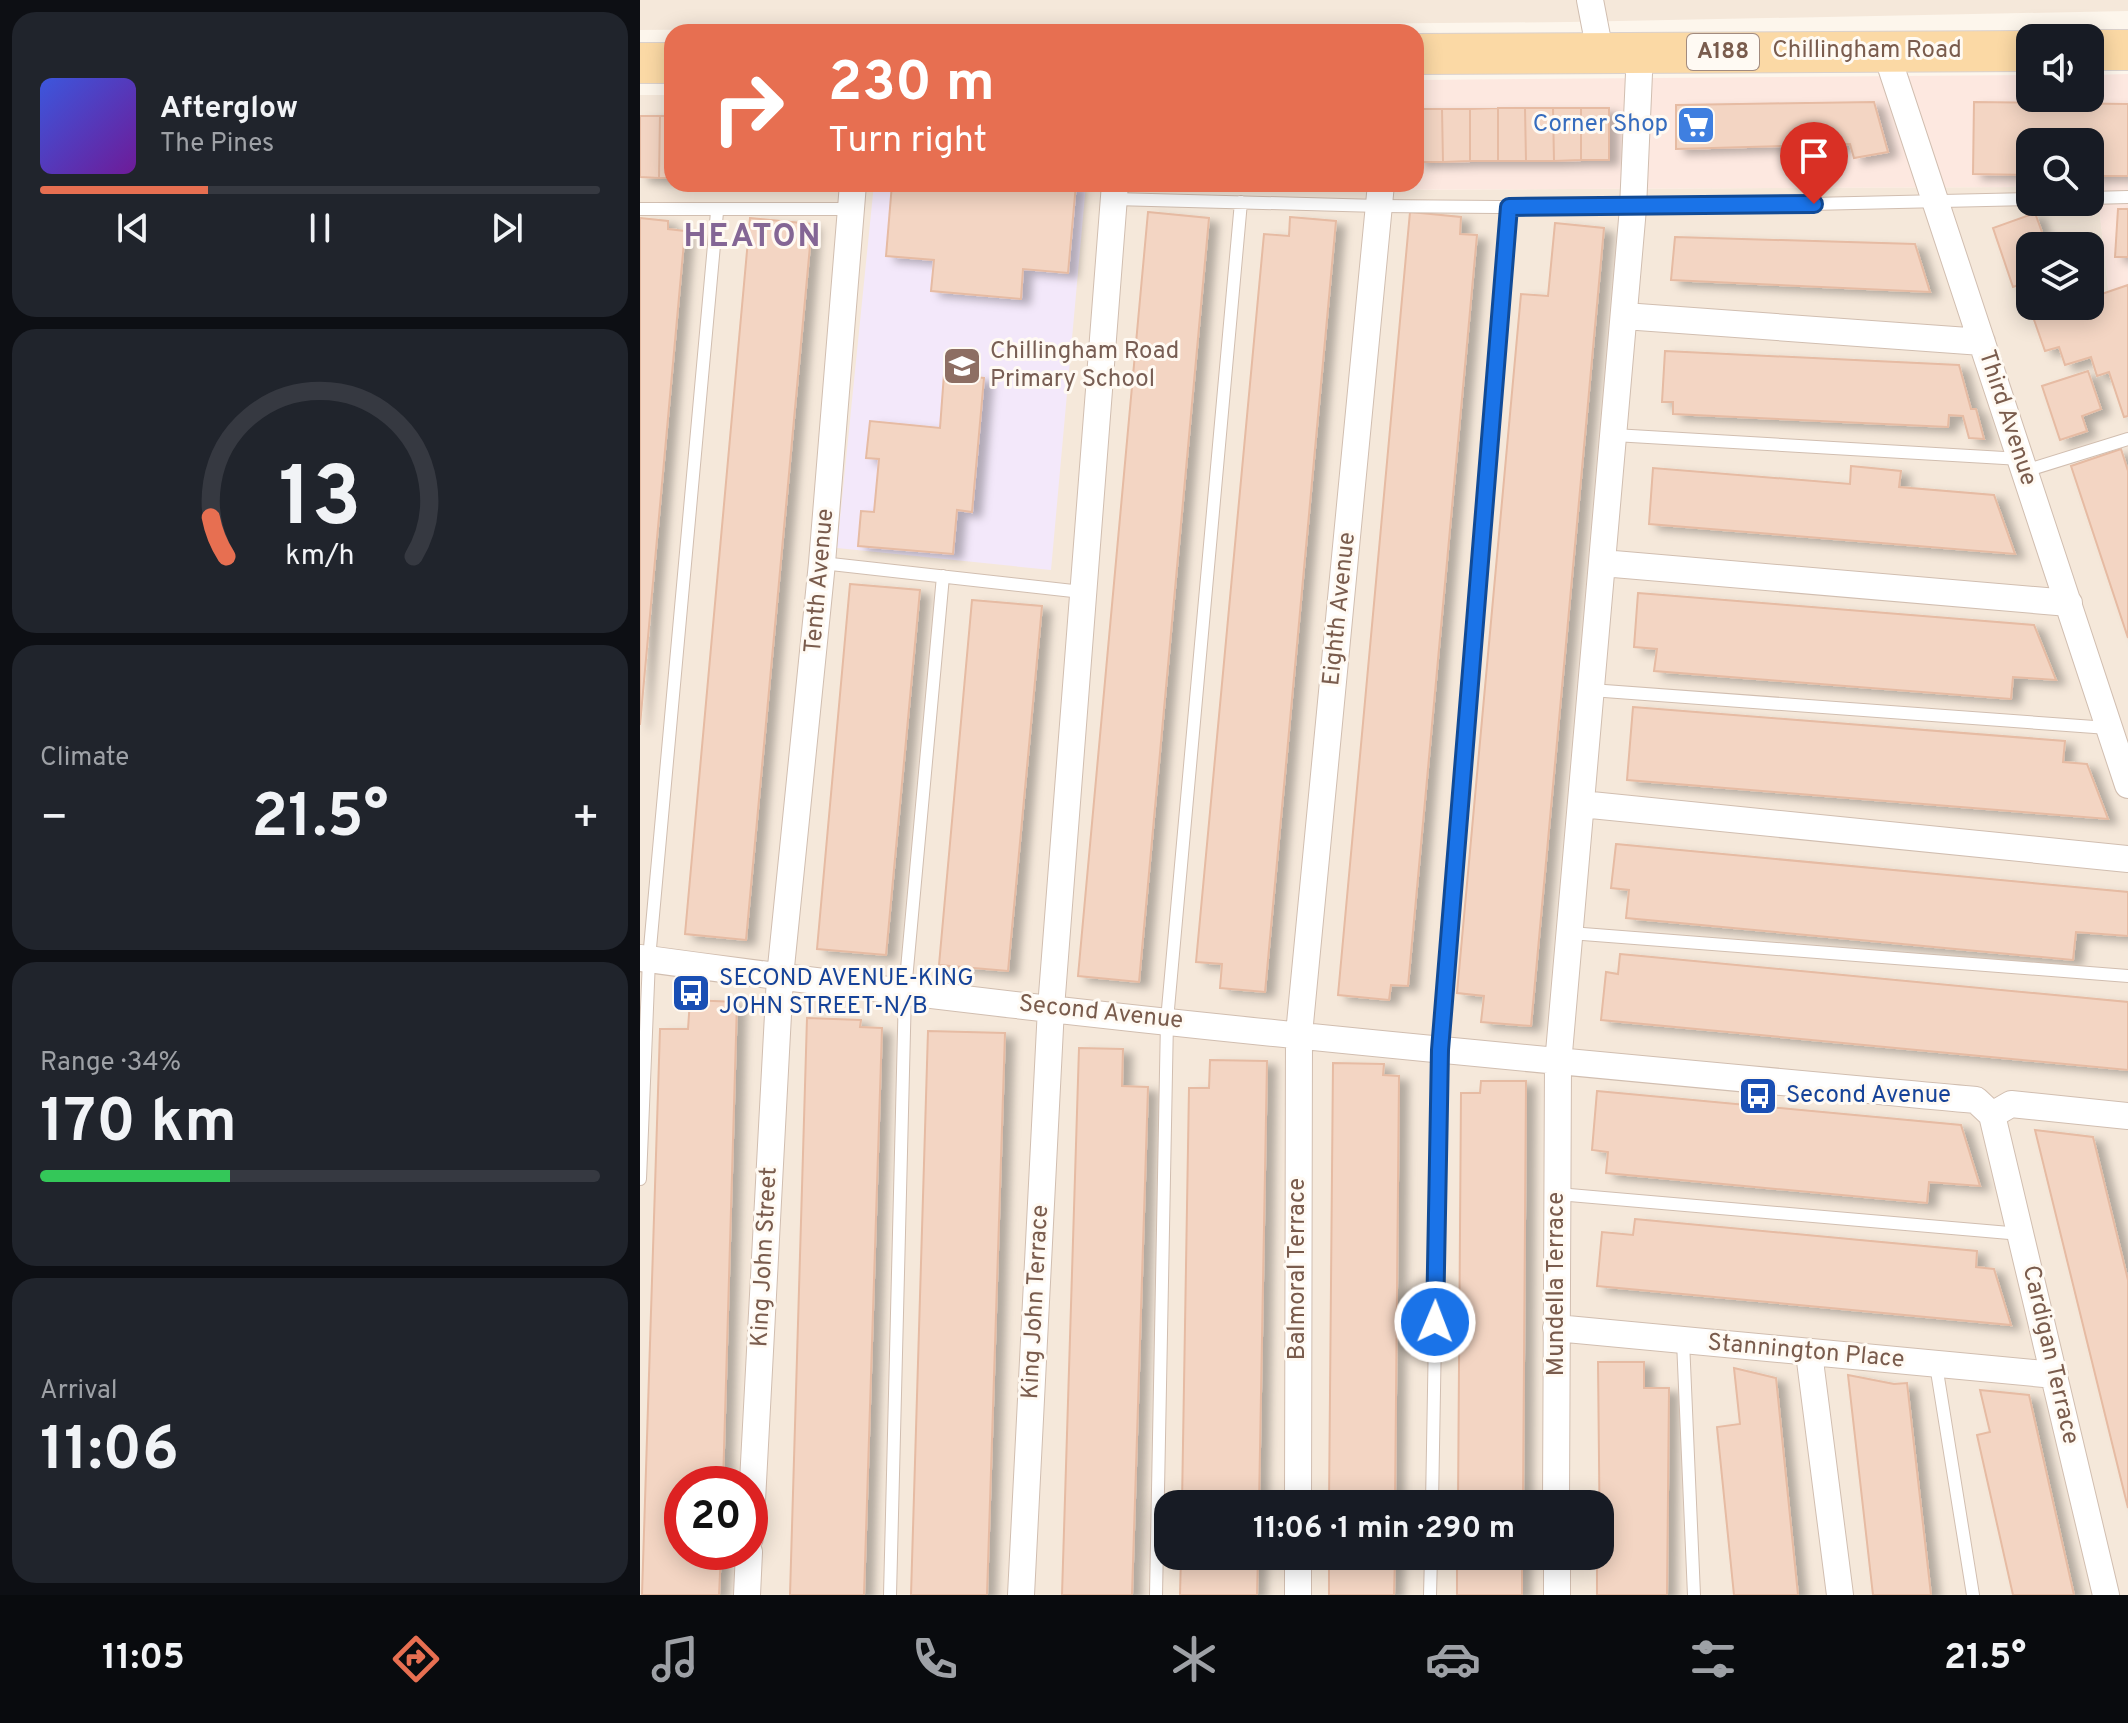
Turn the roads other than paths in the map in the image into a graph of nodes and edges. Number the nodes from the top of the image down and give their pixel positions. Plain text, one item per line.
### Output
1 (1590, 0) edge
2 (2104, 50) edge
3 (2128, 50) edge
4 (1640, 51) junction
5 (2016, 51) edge
6 (1600, 52) junction
7 (1886, 52) junction
8 (1424, 54) edge
9 (640, 63) edge
10 (664, 63) edge
11 (1114, 192) edge
12 (1126, 192) edge
13 (1380, 195) edge
14 (852, 196) edge
15 (2128, 197) edge
16 (2104, 198) edge
17 (2016, 199) edge
18 (1935, 201) junction
19 (1241, 202) junction
20 (1509, 207) junction
21 (1633, 208) junction
22 (640, 209) edge
23 (717, 212) junction
24 (1624, 316) junction
25 (1982, 342) junction
26 (1614, 435) junction
27 (2128, 439) edge
28 (2023, 465) junction
29 (822, 563) junction
30 (1602, 563) junction
31 (943, 576) junction
32 (1082, 592) junction
33 (2069, 603) junction
34 (1591, 690) junction
35 (2108, 728) junction
36 (2128, 785) edge
37 (1581, 804) junction
38 (2128, 859) edge
39 (1570, 933) junction
40 (644, 958) edge
41 (2128, 976) edge
42 (780, 977) junction
43 (905, 991) junction
44 (1051, 1008) junction
45 (1167, 1020) junction
46 (1299, 1034) junction
47 (1440, 1050) junction
48 (1558, 1064) junction
49 (1992, 1115) junction
50 (2127, 1121) edge
51 (640, 1179) edge
52 (1558, 1194) junction
53 (2021, 1234) junction
54 (1556, 1328) junction
55 (1683, 1341) junction
56 (1809, 1353) junction
57 (1936, 1365) junction
58 (2055, 1375) junction
59 (754, 1466) edge
60 (1298, 1490) edge
61 (1432, 1490) edge
62 (1556, 1490) edge
63 (748, 1570) edge
64 (1298, 1570) edge
65 (1431, 1570) edge
66 (1557, 1570) edge
67 (747, 1595) edge
68 (890, 1595) edge
69 (1021, 1595) edge
70 (1156, 1595) edge
71 (1298, 1595) edge
72 (1430, 1595) edge
73 (1557, 1595) edge
74 (1694, 1595) edge
75 (1840, 1595) edge
76 (1973, 1595) edge
77 (2106, 1595) edge

1 - 6 street
2 - 3 main road
4 - 6 main road, Chillingham Road / A188
4 - 7 main road, Chillingham Road / A188
4 - 21 street, Mundella Terrace
5 - 7 main road, Chillingham Road / A188
6 - 8 main road, Chillingham Road / A188
7 - 18 street, Third Avenue
9 - 10 main road
11 - 32 street, King John Terrace
12 - 19 lane
13 - 19 lane
13 - 20 lane
13 - 46 street, Eighth Avenue
14 - 23 lane
14 - 29 street, Tenth Avenue
15 - 16 lane
17 - 18 lane
18 - 21 lane
18 - 25 street, Third Avenue
19 - 45 lane
20 - 21 lane
20 - 47 lane
21 - 24 street, Mundella Terrace
22 - 23 lane
23 - 40 lane
24 - 25 street
24 - 26 street, Mundella Terrace
25 - 28 street, Third Avenue
26 - 28 lane
26 - 30 street, Mundella Terrace
27 - 28 lane
28 - 33 street, Third Avenue
29 - 31 lane
29 - 42 street, Tenth Avenue
30 - 33 street
30 - 34 street, Mundella Terrace
31 - 32 lane
31 - 43 lane
32 - 44 street, King John Terrace
33 - 35 street, Third Avenue
34 - 35 lane
34 - 37 street, Mundella Terrace
35 - 36 street, Third Avenue
37 - 38 street
37 - 39 street, Mundella Terrace
39 - 41 lane
39 - 48 street, Mundella Terrace
40 - 42 street, Second Avenue
40 - 51 lane
42 - 43 street, Second Avenue
42 - 59 street, King John Street
43 - 44 street, Second Avenue
43 - 68 lane
44 - 45 street, Second Avenue
44 - 69 street, King John Terrace
45 - 46 street, Second Avenue
45 - 70 lane
46 - 47 street, Second Avenue
46 - 60 street, Balmoral Terrace
47 - 48 street, Second Avenue
47 - 61 lane
48 - 49 street, Second Avenue
48 - 52 street, Mundella Terrace
49 - 50 street
49 - 53 street, Cardigan Terrace
52 - 53 lane
52 - 54 street, Mundella Terrace
53 - 58 street, Cardigan Terrace
54 - 55 street, Stannington Place
54 - 62 street, Mundella Terrace
55 - 56 street, Stannington Place
55 - 74 lane
56 - 57 street, Stannington Place
56 - 75 street
57 - 58 street, Stannington Place
57 - 76 lane
58 - 77 street, Cardigan Terrace
63 - 67 street
64 - 71 street
65 - 72 lane
66 - 73 street

